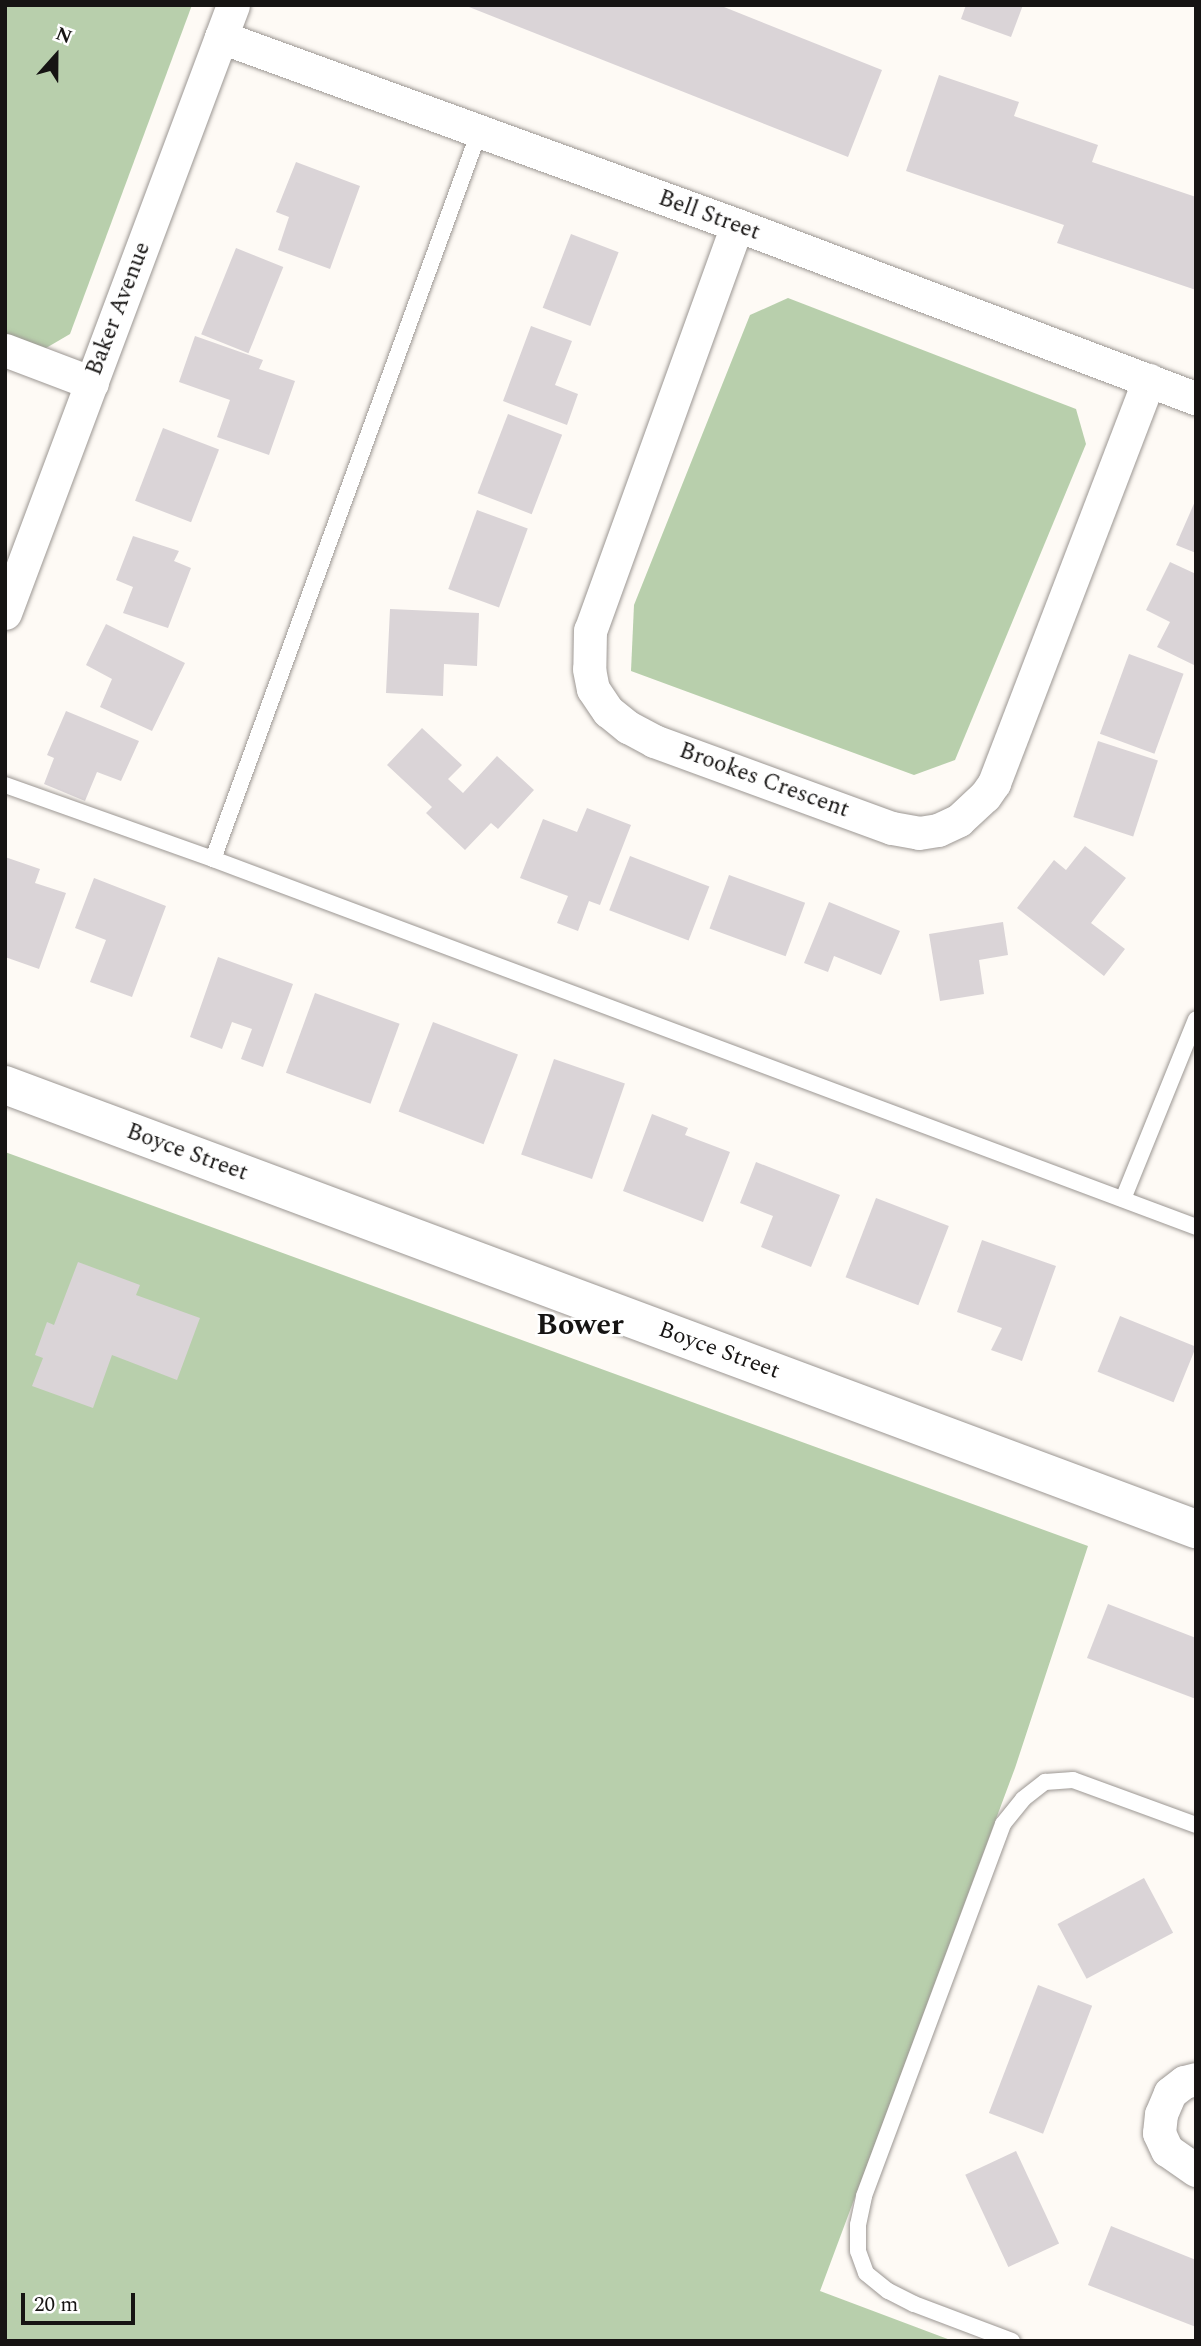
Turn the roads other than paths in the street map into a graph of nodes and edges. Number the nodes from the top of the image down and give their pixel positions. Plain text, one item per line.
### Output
1 (233, 5) edge
2 (221, 37) junction
3 (479, 132) junction
4 (737, 225) junction
5 (5, 350) edge
6 (1149, 380) junction
7 (92, 383) junction
8 (1196, 398) edge
9 (5, 613) edge
10 (5, 785) edge
11 (213, 859) junction
12 (1196, 1020) edge
13 (5, 1085) edge
14 (1123, 1199) junction
15 (1196, 1227) edge
16 (1196, 1529) edge
17 (1196, 1825) edge
18 (1196, 2079) edge
19 (1196, 2170) edge
20 (1012, 2341) edge

1 - 2 street, Baker Avenue
2 - 3 street, Bell Street
2 - 7 street, Baker Avenue
3 - 4 street, Bell Street
3 - 11 lane
4 - 6 street, Bell Street
4 - 6 street, Brookes Crescent
5 - 7 street
6 - 8 street, Bell Street
7 - 9 street, Baker Avenue
10 - 11 lane
11 - 14 lane
12 - 14 lane
13 - 16 street, Boyce Street
14 - 15 lane
17 - 20 lane
18 - 19 street

